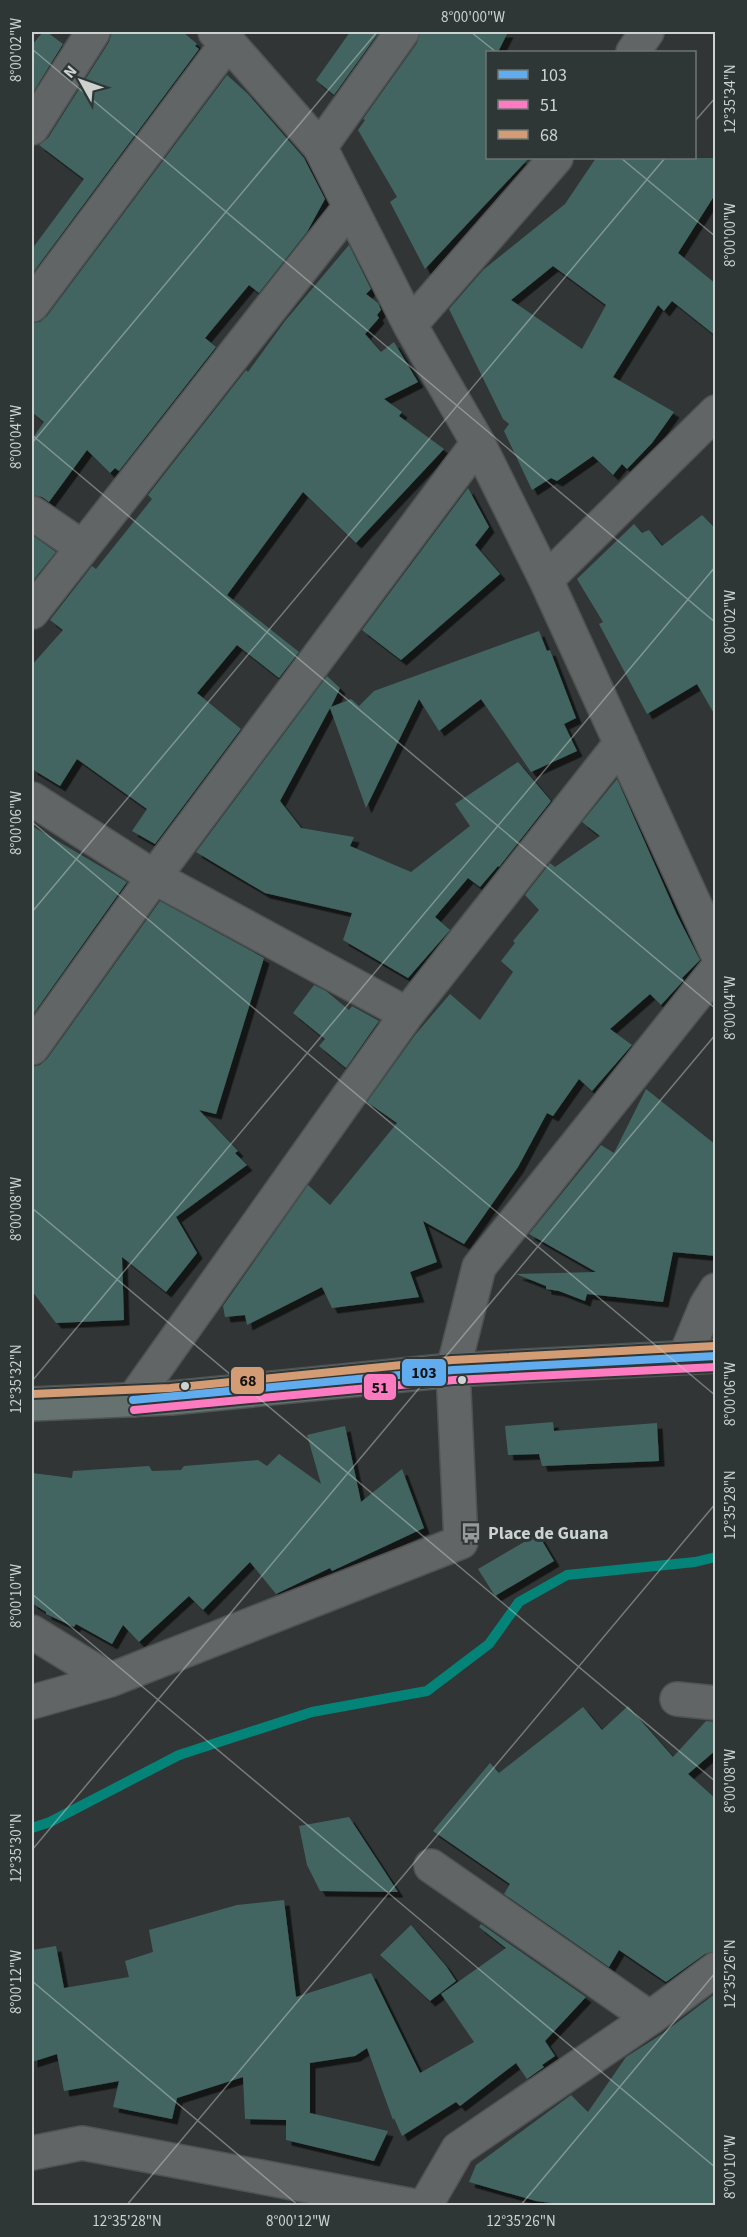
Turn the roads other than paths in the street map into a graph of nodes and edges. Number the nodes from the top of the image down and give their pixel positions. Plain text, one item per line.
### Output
1 (93, 32) edge
2 (402, 32) edge
3 (647, 32) edge
4 (222, 37) edge
5 (634, 51) edge
6 (32, 128) edge
7 (320, 147) junction
8 (555, 159) edge
9 (350, 207) junction
10 (32, 305) edge
11 (410, 325) junction
12 (716, 412) edge
13 (478, 443) junction
14 (32, 513) edge
15 (82, 547) junction
16 (546, 580) junction
17 (32, 612) edge
18 (621, 743) junction
19 (32, 799) edge
20 (154, 877) junction
21 (716, 951) edge
22 (716, 970) edge
23 (407, 1014) junction
24 (32, 1048) edge
25 (716, 1290) edge
26 (700, 1357) edge
27 (453, 1371) junction
28 (133, 1400) junction
29 (32, 1404) edge
30 (32, 1632) edge
31 (110, 1680) junction
32 (677, 1699) dead end
33 (32, 1702) edge
34 (716, 1702) edge
35 (431, 1866) dead end
36 (716, 1969) edge
37 (650, 2018) junction
38 (32, 2153) edge
39 (414, 2205) edge
40 (425, 2205) edge

1 - 6 street
2 - 7 street
3 - 5 street
4 - 7 street
4 - 10 street
7 - 9 street
8 - 11 street
9 - 11 street
9 - 15 street
11 - 13 street
12 - 16 street
13 - 16 street
13 - 20 street
14 - 15 street
15 - 17 street
16 - 18 street
18 - 21 street
18 - 23 street
19 - 20 street
20 - 23 street
20 - 24 street
22 - 27 street
23 - 28 street
25 - 26 street
26 - 27 main road
27 - 28 main road
27 - 31 street
28 - 29 main road
30 - 31 street
31 - 33 street
32 - 34 street
35 - 37 street
36 - 37 street
37 - 40 street
38 - 39 street

